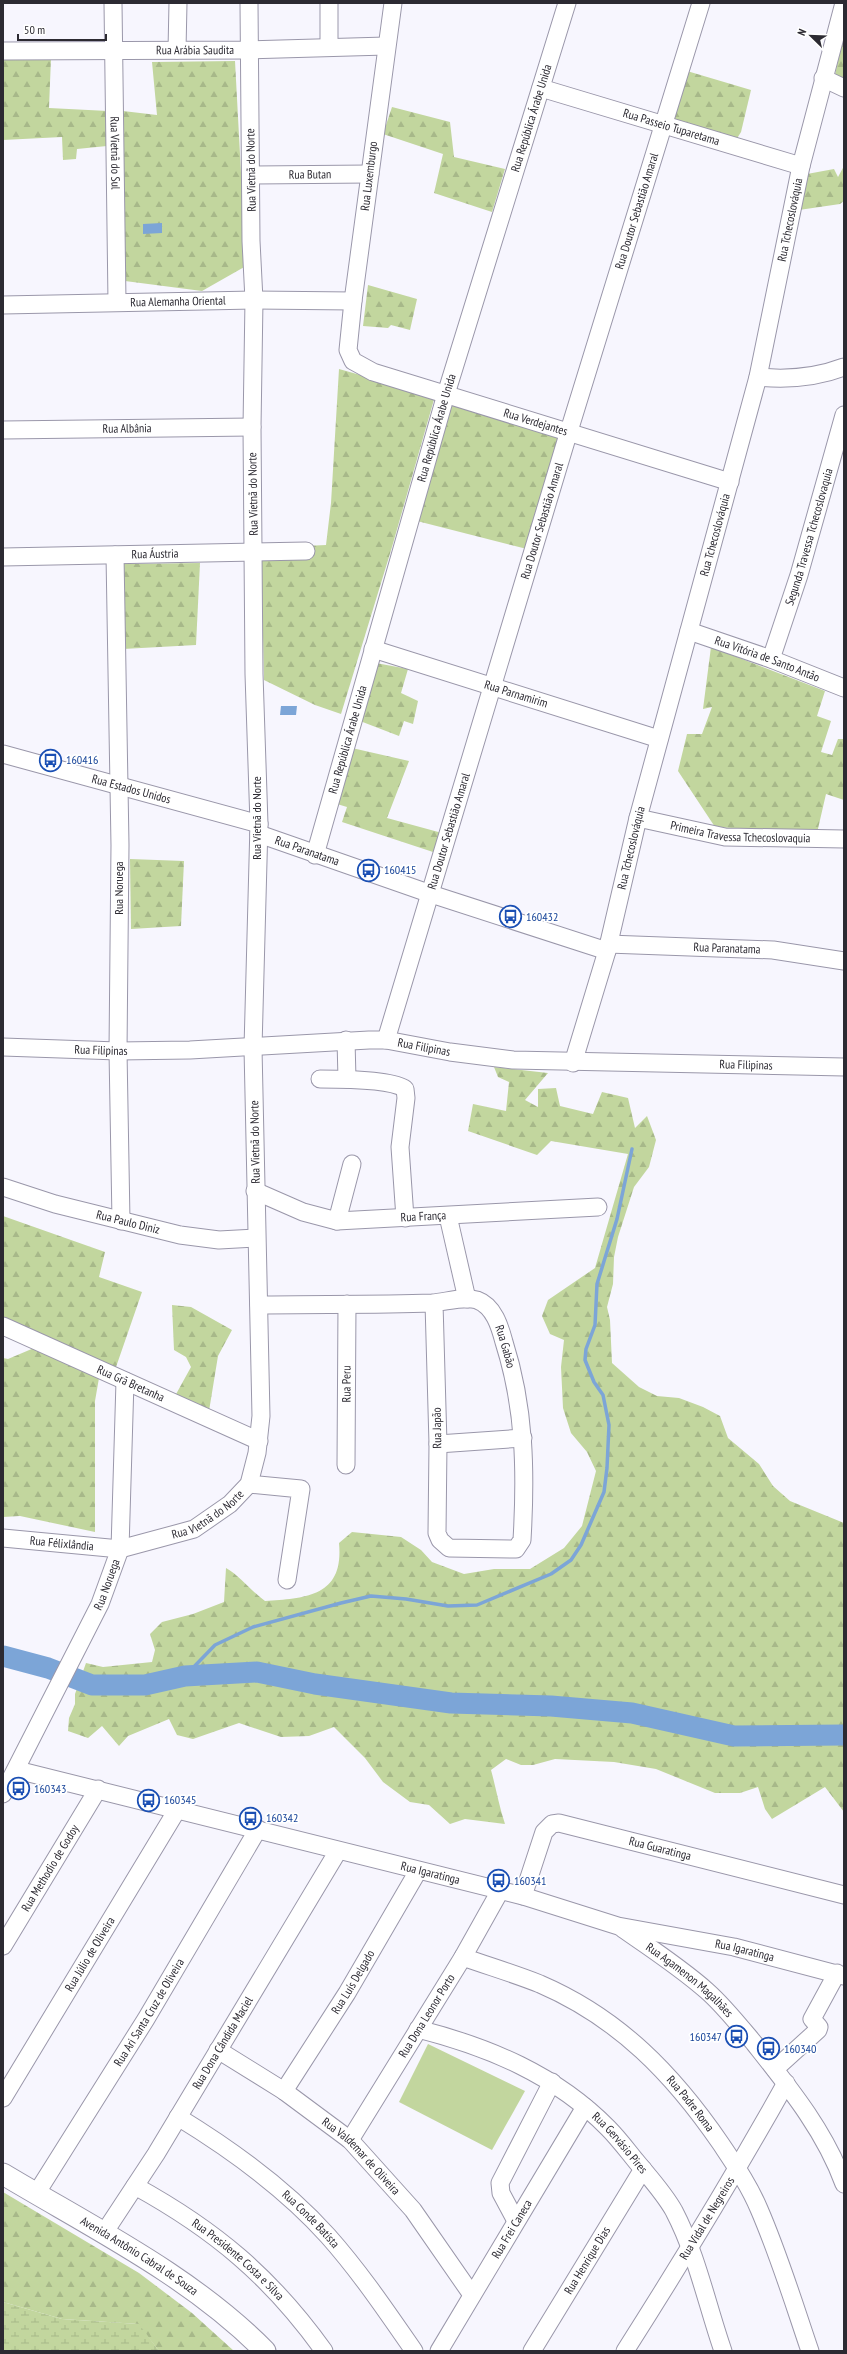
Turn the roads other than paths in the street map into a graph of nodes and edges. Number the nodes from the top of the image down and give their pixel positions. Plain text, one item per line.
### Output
1 (113, 3) edge
2 (178, 3) edge
3 (249, 3) edge
4 (329, 3) edge
5 (393, 3) edge
6 (567, 3) edge
7 (701, 3) edge
8 (844, 3) edge
9 (386, 46) junction
10 (329, 47) junction
11 (177, 50) junction
12 (249, 50) junction
13 (3, 51) edge
14 (114, 51) junction
15 (823, 78) junction
16 (541, 88) junction
17 (844, 88) edge
18 (664, 126) junction
19 (801, 166) junction
20 (370, 174) junction
21 (251, 175) junction
22 (254, 300) junction
23 (352, 300) junction
24 (117, 302) junction
25 (3, 305) edge
26 (348, 350) joint
27 (844, 367) edge
28 (758, 377) junction
29 (446, 394) junction
30 (844, 414) edge
31 (252, 427) junction
32 (3, 430) edge
33 (569, 431) junction
34 (730, 482) junction
35 (306, 551) dead end
36 (254, 552) junction
37 (115, 555) junction
38 (3, 557) edge
39 (689, 631) junction
40 (373, 649) junction
41 (771, 659) junction
42 (494, 687) junction
43 (844, 688) edge
44 (659, 739) junction
45 (3, 754) edge
46 (118, 785) junction
47 (638, 818) junction
48 (259, 829) junction
49 (844, 839) edge
50 (315, 855) junction
51 (431, 894) junction
52 (608, 948) junction
53 (844, 961) edge
54 (346, 1040) junction
55 (386, 1040) junction
56 (3, 1047) edge
57 (253, 1048) junction
58 (118, 1051) junction
59 (574, 1063) junction
60 (844, 1068) edge
61 (320, 1079) dead end
62 (347, 1079) junction
63 (352, 1164) dead end
64 (3, 1187) edge
65 (256, 1191) junction
66 (598, 1208) dead end
67 (448, 1216) junction
68 (404, 1218) junction
69 (121, 1221) junction
70 (337, 1221) junction
71 (256, 1238) junction
72 (468, 1299) junction
73 (434, 1303) junction
74 (347, 1304) junction
75 (259, 1305) junction
76 (3, 1326) edge
77 (125, 1381) junction
78 (523, 1438) junction
79 (259, 1441) junction
80 (438, 1444) junction
81 (346, 1465) dead end
82 (249, 1484) junction
83 (3, 1538) edge
84 (120, 1548) junction
85 (449, 1548) joint
86 (287, 1580) dead end
87 (16, 1770) junction
88 (98, 1790) junction
89 (3, 1794) edge
90 (177, 1810) junction
91 (258, 1829) junction
92 (338, 1851) junction
93 (418, 1871) junction
94 (500, 1890) junction
95 (844, 1895) edge
96 (523, 1896) junction
97 (618, 1926) junction
98 (3, 1946) edge
99 (463, 1957) junction
100 (841, 1974) edge
101 (418, 2029) junction
102 (218, 2050) junction
103 (775, 2069) junction
104 (552, 2082) junction
105 (786, 2083) junction
106 (284, 2091) junction
107 (3, 2098) edge
108 (585, 2107) junction
109 (178, 2117) junction
110 (350, 2140) junction
111 (643, 2169) junction
112 (738, 2170) junction
113 (3, 2174) edge
114 (844, 2184) edge
115 (135, 2186) junction
116 (36, 2194) junction
117 (516, 2221) junction
118 (104, 2233) junction
119 (691, 2248) junction
120 (472, 2295) junction
121 (722, 2350) edge
122 (265, 2351) edge
123 (324, 2351) edge
124 (414, 2351) edge
125 (439, 2351) edge
126 (532, 2351) edge
127 (625, 2351) edge
128 (810, 2351) edge

1 - 14 street, Rua Vietnã do Sul
2 - 11 street
3 - 12 street, Rua Vietnã do Norte
4 - 10 street
5 - 9 street, Rua Luxemburgo
6 - 16 street, Rua República Árabe Unida
7 - 18 street, Rua Doutor Sebastião Amaral
8 - 15 street, Rua Tchecoslováquia
9 - 10 street, Rua Arábia Saudita
9 - 20 street, Rua Luxemburgo
10 - 12 street, Rua Arábia Saudita
11 - 12 street, Rua Arábia Saudita
11 - 14 street, Rua Arábia Saudita
12 - 21 street, Rua Vietnã do Norte
13 - 14 street, Rua Arábia Saudita
14 - 24 street, Rua Vietnã do Sul
15 - 17 street
15 - 19 street, Rua Tchecoslováquia
16 - 18 street, Rua Passeio Tuparetama
16 - 29 street, Rua República Árabe Unida
18 - 19 street, Rua Passeio Tuparetama
18 - 33 street, Rua Doutor Sebastião Amaral
19 - 28 street, Rua Tchecoslováquia
20 - 21 street, Rua Butan
20 - 23 street, Rua Luxemburgo
21 - 22 street, Rua Vietnã do Norte
22 - 23 street, Rua Alemanha Oriental
22 - 24 street, Rua Alemanha Oriental
22 - 31 street, Rua Vietnã do Norte
23 - 26 street, Rua Luxemburgo
24 - 25 street, Rua Alemanha Oriental
26 - 29 street, Rua Verdejantes
27 - 28 street
28 - 34 street, Rua Tchecoslováquia
29 - 33 street, Rua Verdejantes
29 - 40 street, Rua República Árabe Unida
30 - 41 street, Segunda Travessa Tchecoslovaquia
31 - 32 street, Rua Albânia
31 - 36 street, Rua Vietnã do Norte
33 - 34 street, Rua Verdejantes
33 - 42 street, Rua Doutor Sebastião Amaral
34 - 39 street, Rua Tchecoslováquia
35 - 36 street, Rua Áustria
36 - 37 street, Rua Áustria
36 - 48 street, Rua Vietnã do Norte
37 - 38 street, Rua Áustria
37 - 46 street, Rua Noruega
39 - 41 street, Rua Vitória de Santo Antão
39 - 44 street, Rua Tchecoslováquia
40 - 42 street, Rua Parnamirim
40 - 50 street, Rua República Árabe Unida
41 - 43 street, Rua Vitória de Santo Antão
42 - 44 street, Rua Parnamirim
42 - 51 street, Rua Doutor Sebastião Amaral
44 - 47 street, Rua Tchecoslováquia
45 - 46 street, Rua Estados Unidos
46 - 48 street, Rua Estados Unidos
46 - 58 street, Rua Noruega
47 - 49 street, Primeira Travessa Tchecoslovaquia
47 - 52 street, Rua Tchecoslováquia
48 - 50 street, Rua Paranatama
48 - 57 street, Rua Vietnã do Norte
50 - 51 street, Rua Paranatama
51 - 52 street, Rua Paranatama
51 - 55 street, Rua Doutor Sebastião Amaral
52 - 53 street, Rua Paranatama
52 - 59 street, Rua Tchecoslováquia
54 - 55 street, Rua Filipinas
54 - 57 street, Rua Filipinas
54 - 62 street
55 - 59 street, Rua Filipinas
56 - 58 street, Rua Filipinas
57 - 58 street, Rua Filipinas
57 - 65 street, Rua Vietnã do Norte
58 - 69 street, Rua Noruega
59 - 60 street, Rua Filipinas
61 - 62 street
62 - 68 street
63 - 70 street
64 - 69 street, Rua Paulo Diniz
65 - 70 street, Rua França
65 - 71 street, Rua Vietnã do Norte
66 - 67 street, Rua França
67 - 68 street, Rua França
67 - 72 street
68 - 70 street, Rua França
69 - 71 street, Rua Paulo Diniz
71 - 75 street, Rua Vietnã do Norte
72 - 73 street, Rua Gabão
72 - 78 street, Rua Gabão
73 - 74 street, Rua Gabão
73 - 80 street, Rua Japão
74 - 75 street, Rua Gabão
74 - 81 street, Rua Peru
75 - 79 street, Rua Vietnã do Norte
76 - 77 street, Rua Grã Bretanha
77 - 79 street, Rua Grã Bretanha
77 - 84 street, Rua Noruega
78 - 80 street
78 - 85 street, Rua Gabão
79 - 82 street, Rua Vietnã do Norte
80 - 85 street, Rua Japão
82 - 84 street, Rua Vietnã do Norte
82 - 86 street
83 - 84 street, Rua Félixlândia
84 - 87 street, Rua Noruega
87 - 88 street, Rua Igaratinga
87 - 89 street, Rua Noruega
88 - 90 street, Rua Igaratinga
88 - 98 street, Rua Methodio de Godoy
90 - 91 street, Rua Igaratinga
90 - 107 street, Rua Júlio de Oliveira
91 - 92 street, Rua Igaratinga
91 - 116 street, Rua Ari Santa Cruz de Oliveira
92 - 93 street, Rua Igaratinga
92 - 102 street, Rua Dona Cândida Maciel
93 - 94 street, Rua Igaratinga
93 - 106 street, Rua Luís Delgado
94 - 96 street, Rua Igaratinga
94 - 99 street, Rua Dona Leonor Porto
95 - 96 street, Rua Guaratinga
96 - 97 street, Rua Igaratinga
97 - 100 street, Rua Igaratinga
97 - 103 street, Rua Agamenon Magalhães
99 - 101 street, Rua Dona Leonor Porto
99 - 112 street, Rua Padre Roma
100 - 103 street
101 - 104 street, Rua Gervásio Pires
101 - 110 street, Rua Dona Leonor Porto
102 - 106 street, Rua Valdemar de Oliveira
102 - 109 street, Rua Dona Cândida Maciel
103 - 105 street, Rua Agamenon Magalhães
104 - 108 street, Rua Gervásio Pires
104 - 117 street
105 - 112 street, Rua Vidal de Negreiros
105 - 114 street, Rua Agamenon Magalhães
106 - 110 street, Rua Valdemar de Oliveira
108 - 111 street, Rua Gervásio Pires
108 - 117 street, Rua Frei Caneca
109 - 115 street, Rua Dona Cândida Maciel
109 - 124 street, Rua Conde Batista
110 - 120 street, Rua Valdemar de Oliveira
111 - 119 street, Rua Gervásio Pires
111 - 126 street, Rua Henrique Dias
112 - 119 street, Rua Vidal de Negreiros
112 - 128 street, Rua Padre Roma
113 - 116 main road, Avenida Antônio Cabral de Souza
115 - 118 street, Rua Dona Cândida Maciel
115 - 123 street, Rua Presidente Costa e Silva
116 - 118 main road, Avenida Antônio Cabral de Souza
117 - 120 street, Rua Frei Caneca
118 - 122 main road, Avenida Antônio Cabral de Souza
119 - 121 street, Rua Gervásio Pires
119 - 127 street, Rua Vidal de Negreiros
120 - 125 street, Rua Frei Caneca

